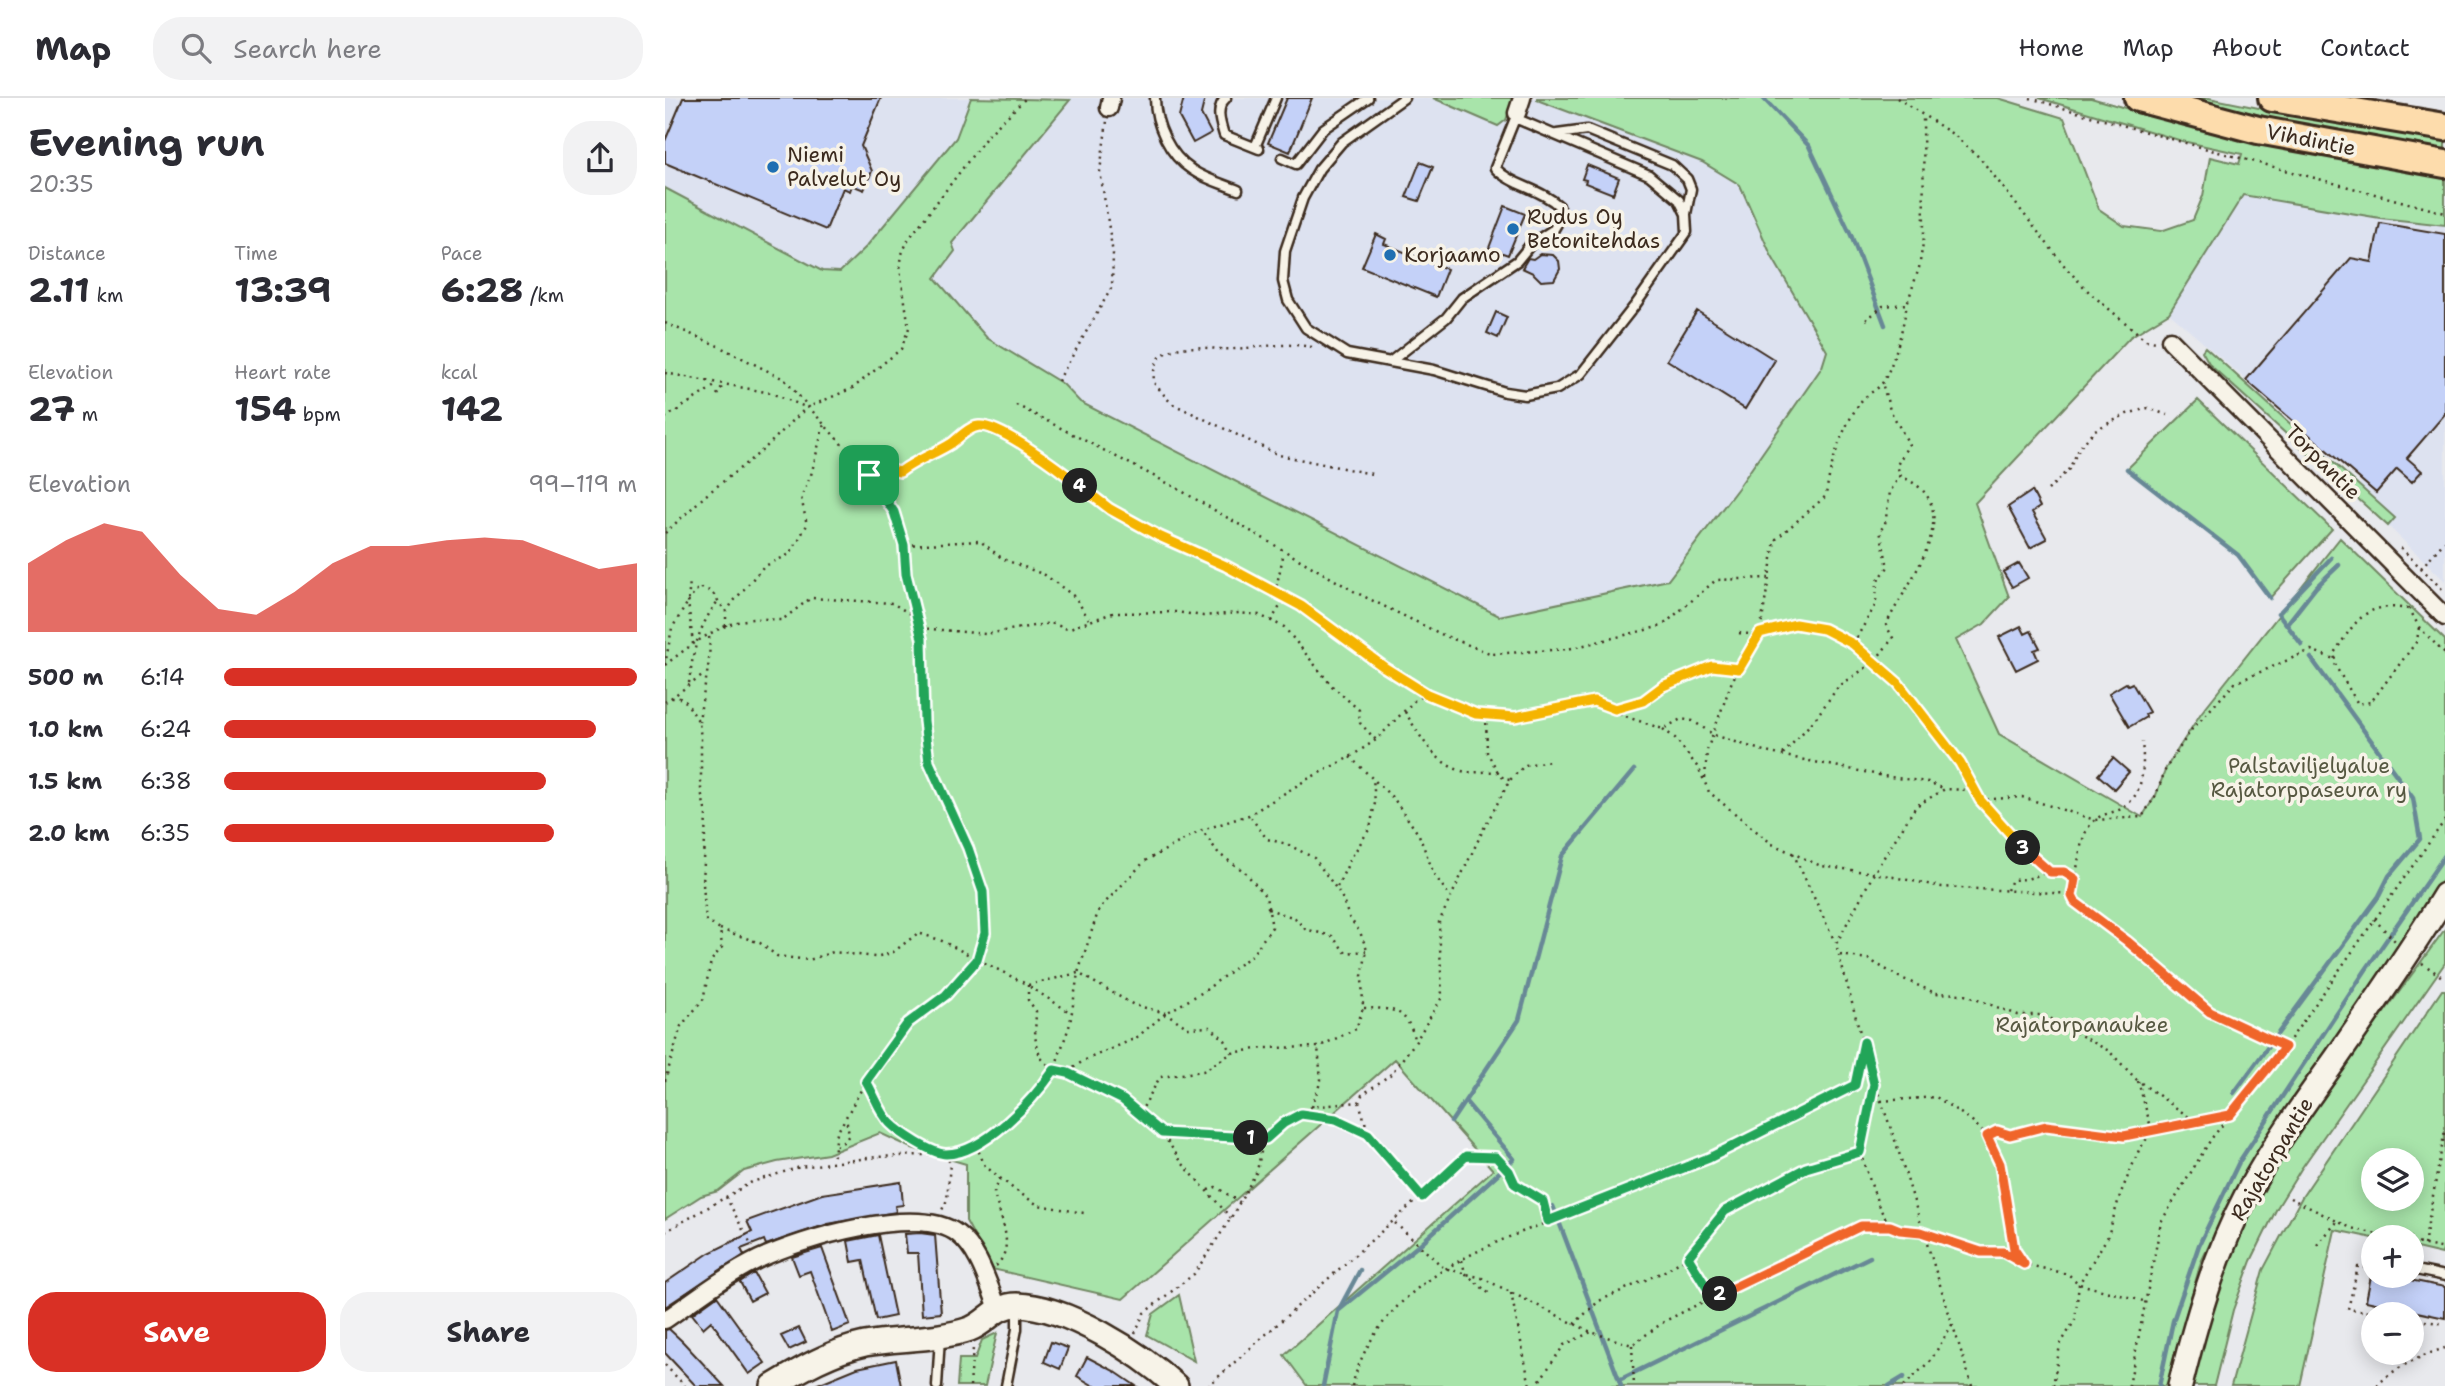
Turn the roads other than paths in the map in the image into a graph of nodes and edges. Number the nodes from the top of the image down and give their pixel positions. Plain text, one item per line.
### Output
1 (1155, 98) edge
2 (1226, 98) edge
3 (1276, 98) edge
4 (1348, 98) edge
5 (1404, 98) edge
6 (2138, 98) edge
7 (2272, 98) edge
8 (1364, 101) edge
9 (1518, 110) edge
10 (2445, 127) edge
11 (1554, 134) junction
12 (1282, 159) dead end
13 (2445, 164) edge
14 (1238, 190) dead end
15 (1686, 214) junction
16 (2170, 340) road end
17 (1390, 362) junction
18 (2445, 617) edge
19 (2445, 895) edge
20 (2445, 914) edge
21 (2401, 947) junction
22 (2424, 1272) edge
23 (2445, 1276) edge
24 (1007, 1307) junction
25 (665, 1320) edge
26 (940, 1334) junction
27 (773, 1386) edge
28 (937, 1386) edge
29 (1006, 1386) edge
30 (1176, 1386) edge
31 (2180, 1386) edge

1 - 14 lane
2 - 3 lane
4 - 8 lane
5 - 17 lane
6 - 13 main road, Vihdintie
7 - 10 main road, Vihdintie
8 - 12 lane
9 - 11 lane
9 - 17 lane
11 - 15 lane
11 - 15 lane
15 - 17 lane
16 - 18 street, Torpantie
19 - 21 main road, Rajatorpantie
20 - 21 main road, Rajatorpantie
21 - 31 main road, Rajatorpantie
22 - 23 lane
24 - 25 street
24 - 26 main road
24 - 29 lane
24 - 30 main road
26 - 27 main road
26 - 28 lane

